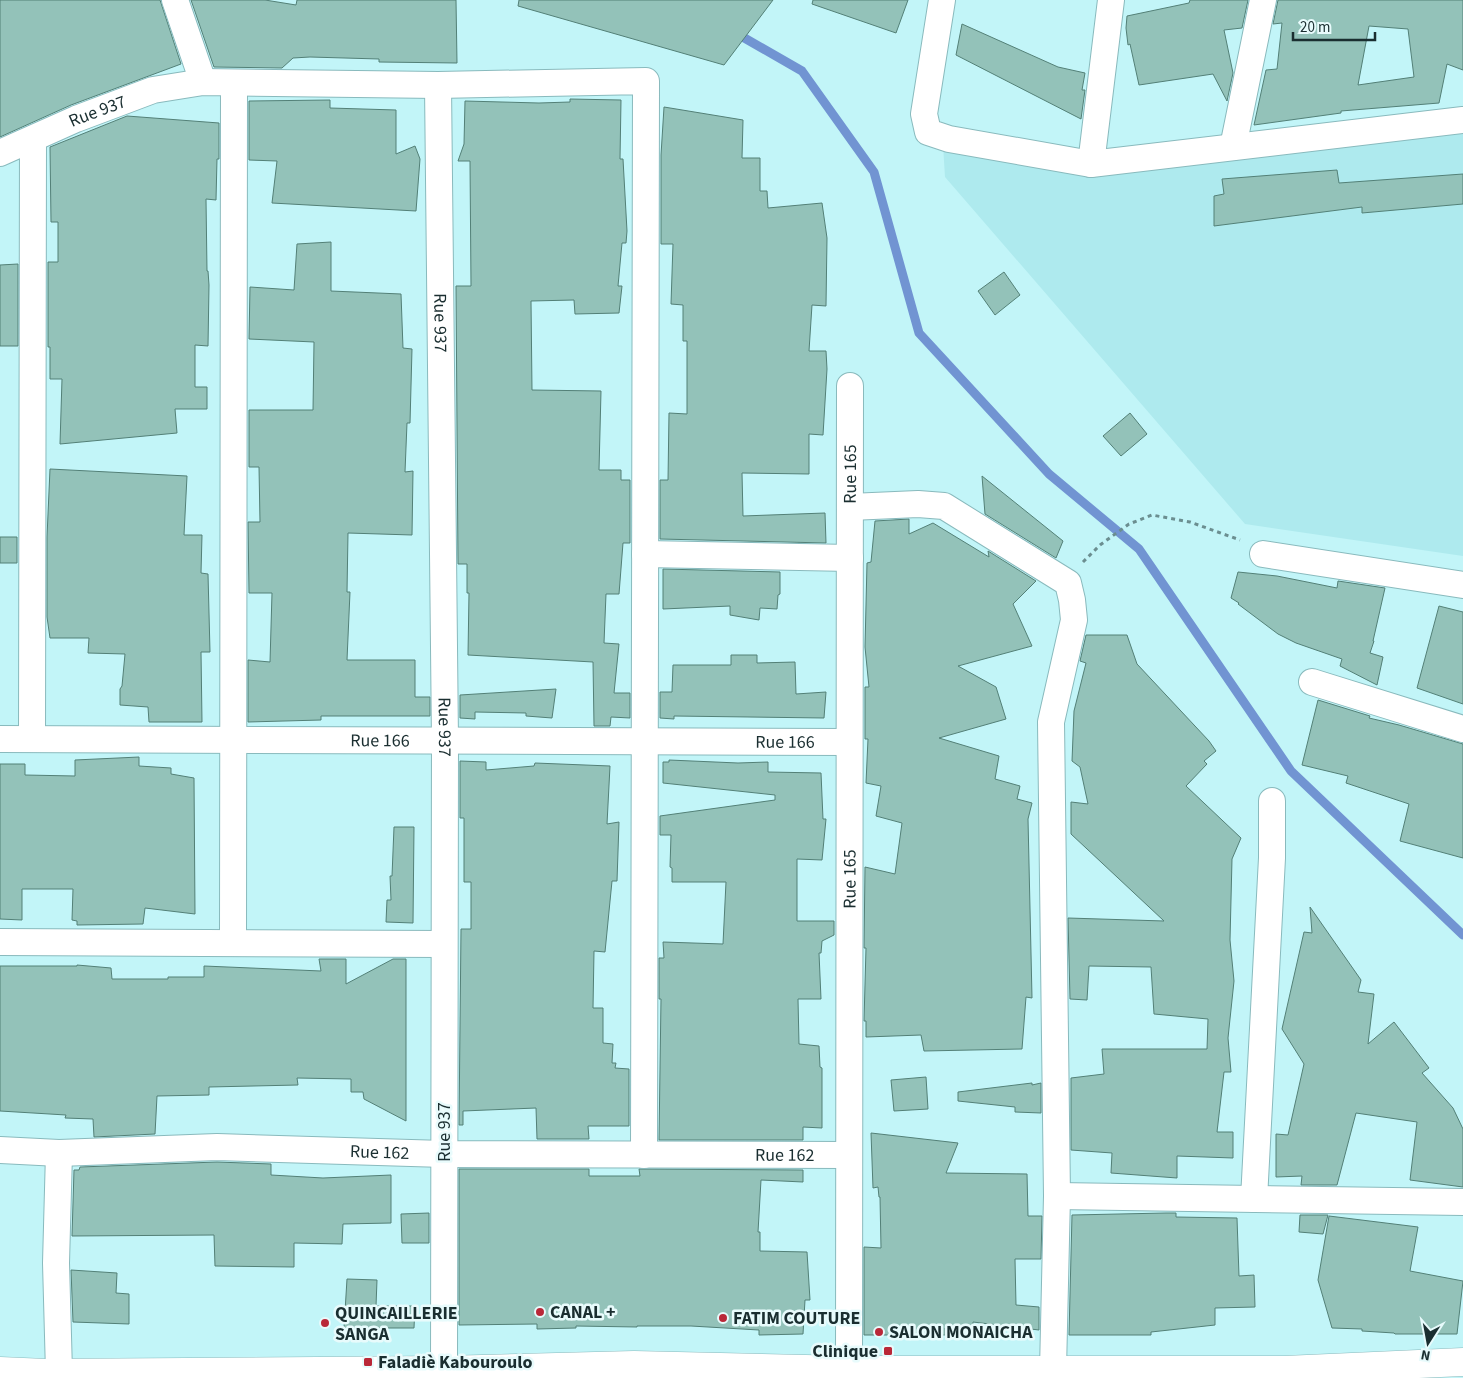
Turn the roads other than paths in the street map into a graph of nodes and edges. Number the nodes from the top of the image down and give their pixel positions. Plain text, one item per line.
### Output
1 (176, 0) edge
2 (942, 0) edge
3 (1112, 0) edge
4 (1263, 0) edge
5 (203, 82) junction
6 (234, 83) junction
7 (438, 85) junction
8 (1463, 120) edge
9 (33, 139) junction
10 (1233, 147) junction
11 (0, 153) edge
12 (1091, 164) junction
13 (850, 386) dead end
14 (850, 507) junction
15 (645, 554) junction
16 (1263, 554) road end
17 (850, 558) junction
18 (1463, 585) edge
19 (1312, 682) dead end
20 (1463, 729) edge
21 (0, 739) edge
22 (32, 739) junction
23 (233, 740) junction
24 (445, 741) junction
25 (645, 741) junction
26 (850, 742) junction
27 (1272, 801) dead end
28 (0, 942) edge
29 (233, 943) junction
30 (444, 944) junction
31 (0, 1150) edge
32 (59, 1153) junction
33 (444, 1154) junction
34 (644, 1155) junction
35 (849, 1155) junction
36 (1057, 1196) junction
37 (1254, 1199) junction
38 (1463, 1202) edge
39 (1463, 1362) edge
40 (444, 1370) junction
41 (849, 1370) junction
42 (1053, 1370) junction
43 (0, 1371) edge
44 (634, 1371) edge
45 (60, 1375) edge
46 (1463, 1377) edge
47 (1452, 1378) edge

1 - 5 street
2 - 12 street
3 - 12 street
4 - 10 street
5 - 6 street, Rue 937
5 - 9 street, Rue 937
6 - 7 street, Rue 937
6 - 23 street
7 - 15 street, Rue 937
7 - 24 street, Rue 937
8 - 10 street
9 - 11 street, Rue 937
9 - 22 street
10 - 12 street
13 - 14 street, Rue 165
14 - 17 street, Rue 165
14 - 36 street
15 - 17 street
15 - 25 street
16 - 18 street
17 - 26 street, Rue 165
19 - 20 street
21 - 22 street, Rue 166
22 - 23 street, Rue 166
23 - 24 street, Rue 166
23 - 29 street
24 - 25 street, Rue 166
24 - 30 street, Rue 937
25 - 26 street, Rue 166
25 - 34 street
26 - 35 street, Rue 165
27 - 37 street
28 - 29 street
29 - 30 street
30 - 33 street, Rue 937
31 - 32 street, Rue 162
32 - 33 street, Rue 162
32 - 45 street
33 - 34 street, Rue 162
33 - 40 street, Rue 937
34 - 35 street, Rue 162
35 - 41 street, Rue 165
36 - 37 street
36 - 42 street
37 - 38 street
39 - 42 main road
40 - 44 main road
40 - 45 main road
41 - 42 main road
41 - 44 main road
43 - 45 main road
46 - 47 main road

